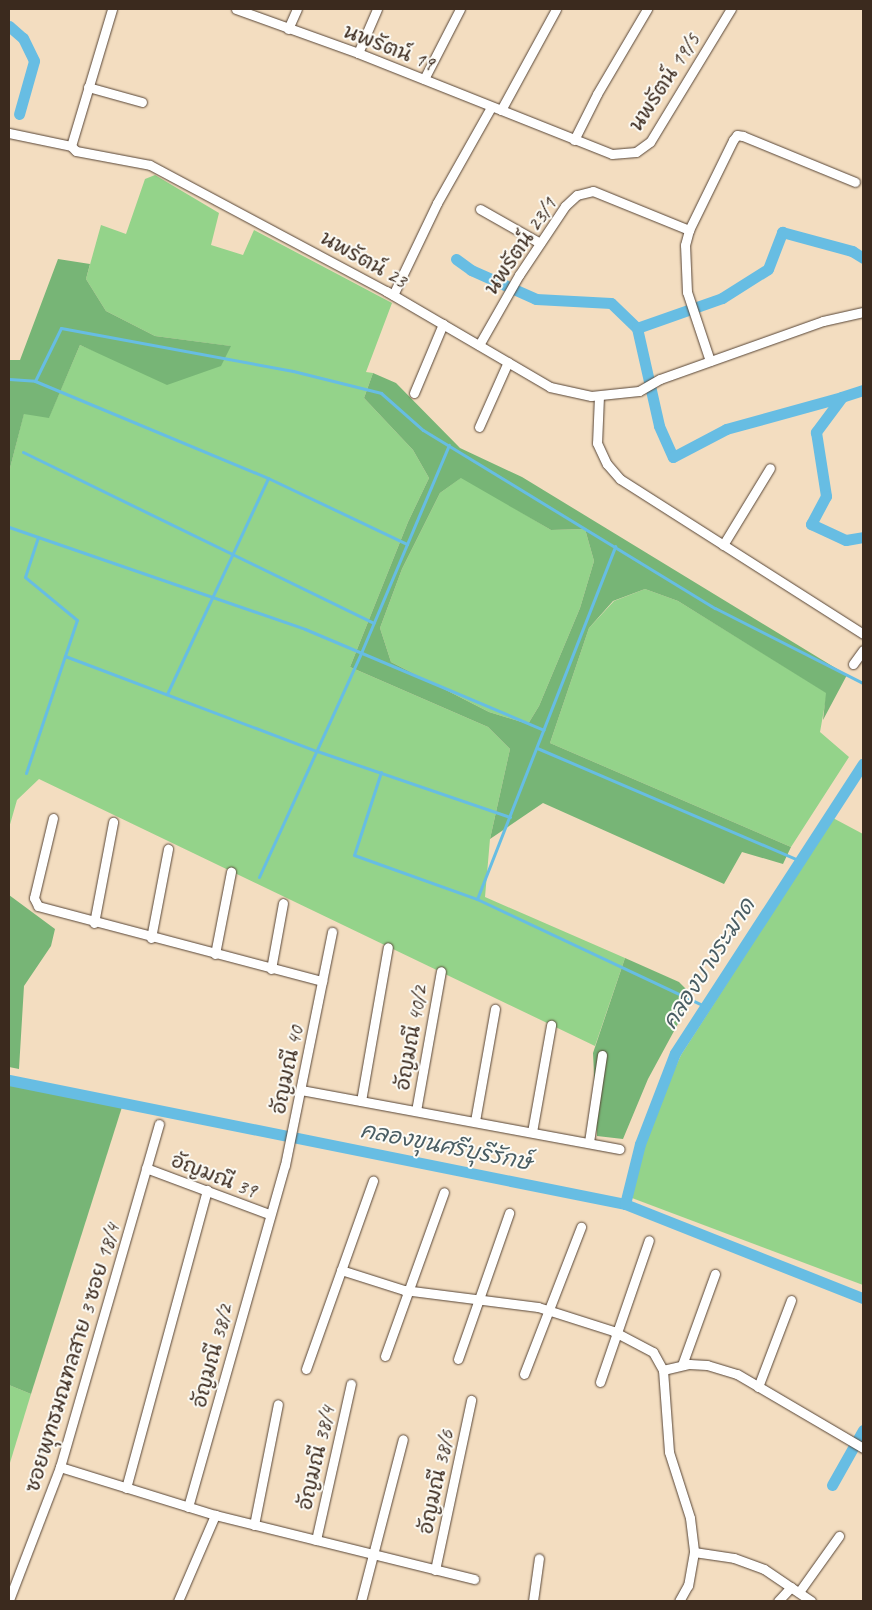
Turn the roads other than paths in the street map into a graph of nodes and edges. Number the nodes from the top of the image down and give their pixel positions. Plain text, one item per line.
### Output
1 (112, 9) edge
2 (236, 9) edge
3 (297, 9) edge
4 (377, 9) edge
5 (460, 9) edge
6 (556, 9) edge
7 (647, 9) edge
8 (731, 9) edge
9 (288, 29) junction
10 (358, 53) junction
11 (424, 79) junction
12 (88, 87) junction
13 (142, 102) dead end
14 (491, 107) junction
15 (501, 110) junction
16 (9, 133) edge
17 (574, 140) junction
18 (71, 146) junction
19 (612, 154) joint
20 (855, 182) dead end
21 (480, 209) dead end
22 (689, 230) junction
23 (540, 243) junction
24 (393, 295) junction
25 (861, 312) edge
26 (443, 324) junction
27 (479, 345) junction
28 (710, 361) junction
29 (508, 362) junction
30 (414, 393) dead end
31 (599, 396) junction
32 (479, 428) dead end
33 (770, 468) dead end
34 (723, 545) junction
35 (863, 634) edge
36 (863, 650) edge
37 (853, 664) dead end
38 (53, 818) dead end
39 (113, 822) dead end
40 (168, 849) dead end
41 (231, 872) dead end
42 (283, 902) dead end
43 (94, 923) junction
44 (332, 932) dead end
45 (151, 938) junction
46 (388, 948) dead end
47 (216, 954) junction
48 (270, 969) junction
49 (441, 970) dead end
50 (322, 981) junction
51 (495, 1009) dead end
52 (551, 1025) dead end
53 (602, 1055) dead end
54 (301, 1090) junction
55 (361, 1101) junction
56 (416, 1111) junction
57 (475, 1121) junction
58 (159, 1124) dead end
59 (532, 1132) junction
60 (589, 1142) junction
61 (620, 1149) dead end
62 (146, 1168) junction
63 (373, 1181) dead end
64 (207, 1190) junction
65 (444, 1192) dead end
66 (509, 1213) dead end
67 (269, 1214) junction
68 (581, 1227) dead end
69 (649, 1240) dead end
70 (341, 1270) junction
71 (715, 1274) dead end
72 (409, 1291) junction
73 (479, 1300) junction
74 (791, 1300) dead end
75 (549, 1311) junction
76 (617, 1333) junction
77 (386, 1356) dead end
78 (458, 1359) dead end
79 (682, 1365) junction
80 (306, 1369) dead end
81 (663, 1370) junction
82 (524, 1374) dead end
83 (600, 1382) dead end
84 (351, 1384) dead end
85 (758, 1387) junction
86 (471, 1400) dead end
87 (278, 1404) dead end
88 (403, 1439) dead end
89 (863, 1448) edge
90 (60, 1467) junction
91 (126, 1488) junction
92 (188, 1507) junction
93 (215, 1515) junction
94 (254, 1525) junction
95 (839, 1536) dead end
96 (316, 1540) junction
97 (694, 1552) junction
98 (375, 1554) junction
99 (539, 1558) dead end
100 (436, 1570) junction
101 (474, 1579) dead end
102 (795, 1590) junction
103 (9, 1600) edge
104 (178, 1601) edge
105 (361, 1601) edge
106 (533, 1601) edge
107 (679, 1601) edge
108 (778, 1601) edge
109 (811, 1601) edge

1 - 12 street
2 - 9 street, นพรัตน์ 19
3 - 9 street
4 - 10 street
5 - 11 street
6 - 15 street
7 - 17 street
8 - 19 street, นพรัตน์ 19/5
9 - 10 street, นพรัตน์ 19
10 - 11 street, นพรัตน์ 19
11 - 14 street, นพรัตน์ 19
12 - 13 street
12 - 18 street
14 - 15 street, นพรัตน์ 19
14 - 24 street
15 - 17 street, นพรัตน์ 19
16 - 18 street, นพรัตน์ 23
17 - 19 street, นพรัตน์ 19
18 - 24 street, นพรัตน์ 23
20 - 22 street
21 - 23 street
22 - 23 street, นพรัตน์ 23/1
22 - 28 street
23 - 27 street, นพรัตน์ 23/1
24 - 26 street, นพรัตน์ 23
25 - 28 street
26 - 27 street, นพรัตน์ 23
26 - 30 street
27 - 29 street, นพรัตน์ 23
28 - 31 street, นพรัตน์ 23
29 - 31 street, นพรัตน์ 23
29 - 32 street
31 - 34 street
33 - 34 street
34 - 35 street
36 - 37 street
38 - 43 street
39 - 43 street
40 - 45 street
41 - 47 street
42 - 48 street
43 - 45 street
44 - 50 street, อัญมณี 40
45 - 47 street
46 - 55 street
47 - 48 street
48 - 50 street
49 - 56 street, อัญมณี 40/2
50 - 54 street, อัญมณี 40
51 - 57 street
52 - 59 street
53 - 60 street
54 - 55 street
54 - 67 street, อัญมณี 40
55 - 56 street
56 - 57 street
57 - 59 street
58 - 62 street, ซอยพุทธมณฑลสาย 3 ซอย 18/4
59 - 60 street
60 - 61 street
62 - 64 street, อัญมณี 39
62 - 90 street, ซอยพุทธมณฑลสาย 3 ซอย 18/4
63 - 70 street
64 - 67 street, อัญมณี 39
64 - 91 street
65 - 72 street
66 - 73 street
67 - 92 street, อัญมณี 38/2
68 - 75 street
69 - 76 street
70 - 72 street
70 - 80 street
71 - 79 street
72 - 73 street
72 - 77 street
73 - 75 street
73 - 78 street
74 - 85 street
75 - 76 street
75 - 82 street
76 - 81 street
76 - 83 street
79 - 81 street
79 - 85 street
81 - 97 street
84 - 96 street, อัญมณี 38/4
85 - 89 street
86 - 100 street, อัญมณี 38/6
87 - 94 street
88 - 98 street
90 - 91 street
90 - 103 street, ซอยพุทธมณฑลสาย 3 ซอย 18/4
91 - 92 street
92 - 93 street
93 - 94 street
93 - 104 street
94 - 96 street
95 - 102 street
96 - 98 street
97 - 102 street
97 - 107 street
98 - 100 street
98 - 105 street
99 - 106 street
100 - 101 street
102 - 108 street
102 - 109 street

